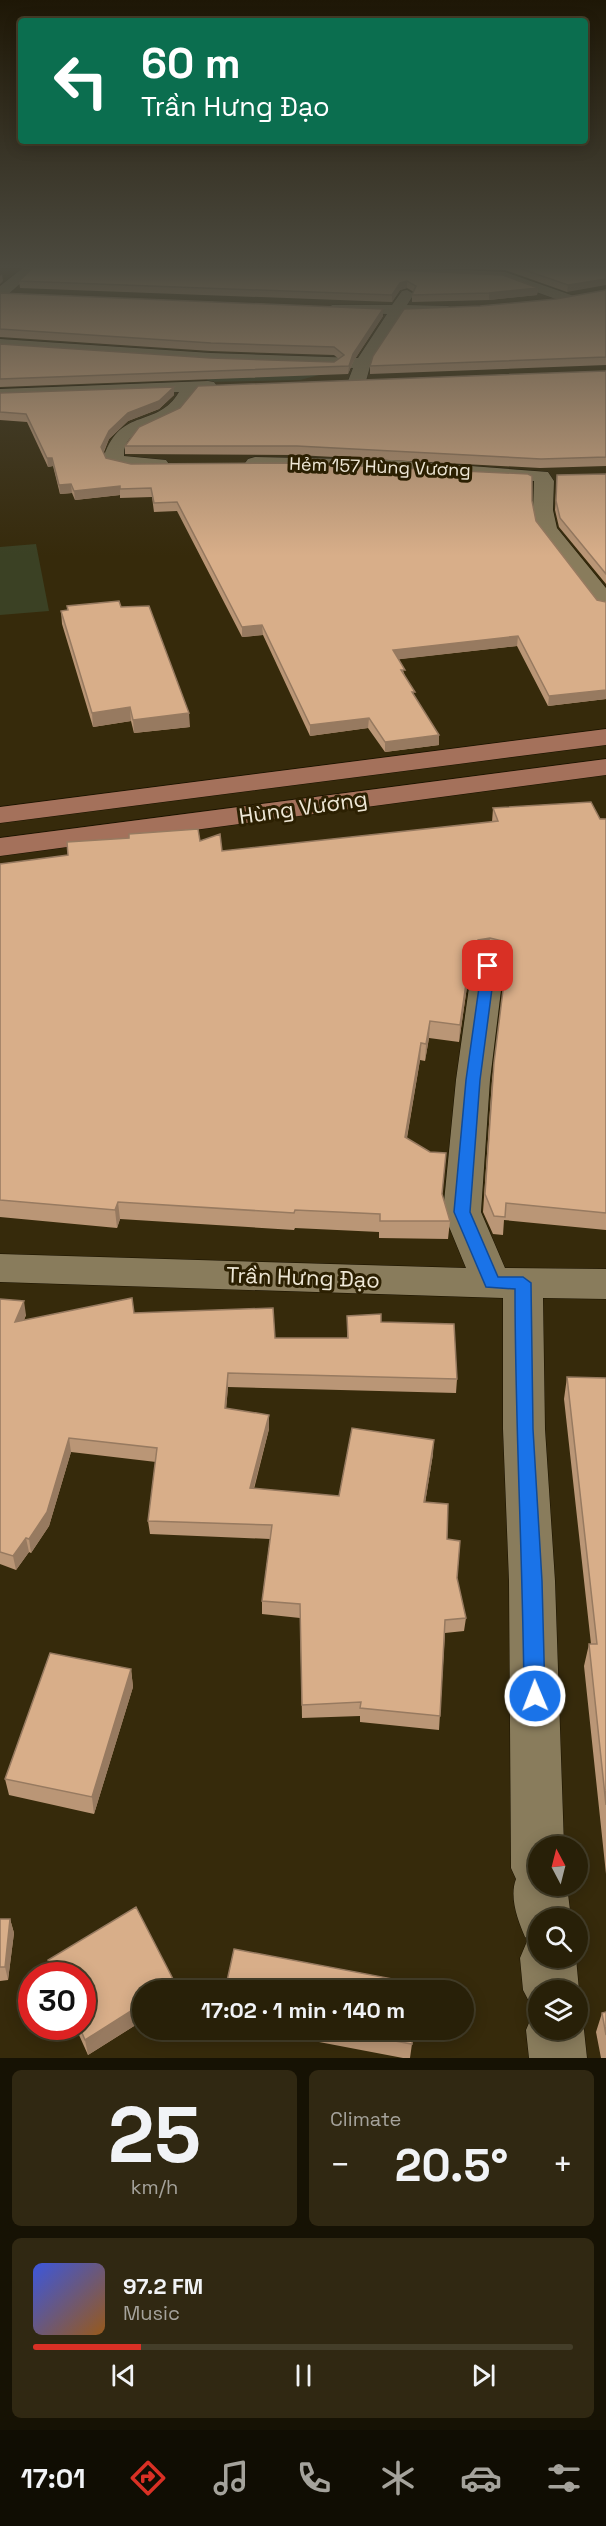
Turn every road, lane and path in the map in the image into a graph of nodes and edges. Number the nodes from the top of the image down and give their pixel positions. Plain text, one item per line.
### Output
1 (205, 364) edge
2 (362, 364) edge
3 (381, 380) edge
4 (227, 386) edge
5 (187, 387) junction
6 (0, 393) edge
7 (177, 464) edge
8 (232, 464) edge
9 (606, 603) edge
10 (606, 737) edge
11 (606, 767) edge
12 (0, 815) edge
13 (0, 848) edge
14 (488, 966) dead end
15 (0, 1268) edge
16 (507, 1283) junction
17 (606, 1284) edge
18 (537, 1836) edge
19 (556, 2040) edge
20 (558, 2058) edge

1 - 5 street
2 - 3 street
4 - 5 street
5 - 6 street
5 - 7 street
8 - 9 street, Hẻm 157 Hùng Vương
10 - 12 main road, Hùng Vương
11 - 13 main road, Hùng Vương
14 - 16 street
15 - 16 street, Trần Hưng Đạo
16 - 17 street, Trần Hưng Đạo
16 - 18 street
19 - 20 street

